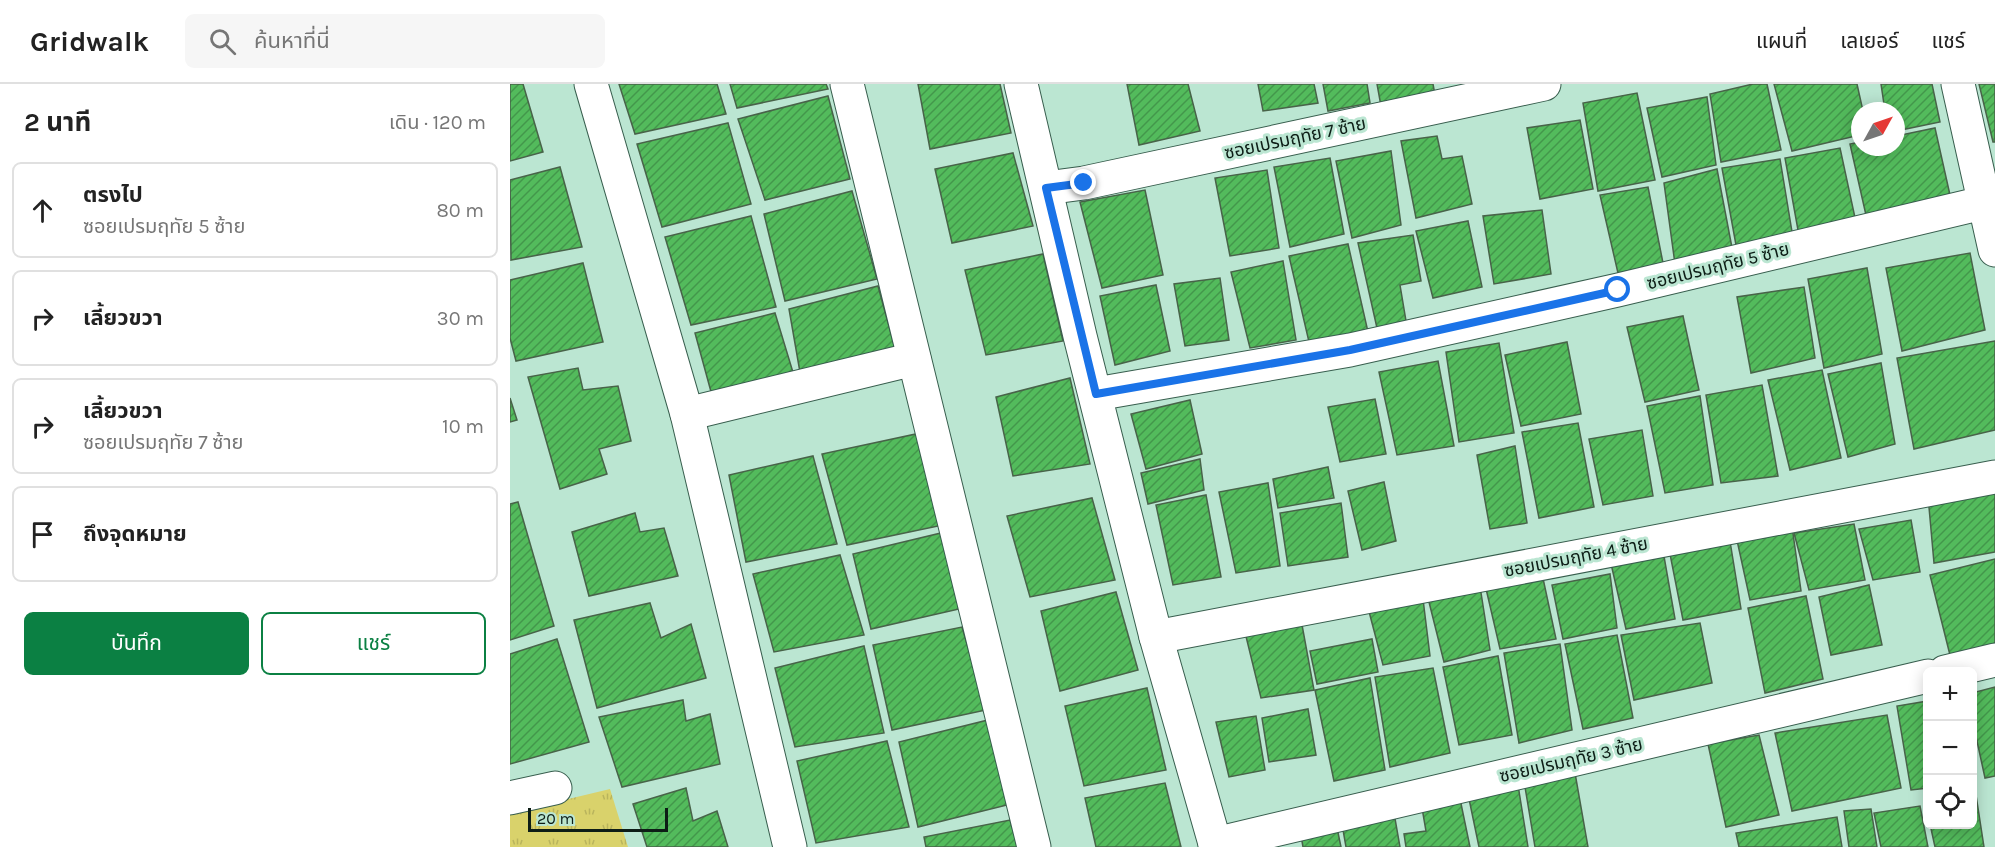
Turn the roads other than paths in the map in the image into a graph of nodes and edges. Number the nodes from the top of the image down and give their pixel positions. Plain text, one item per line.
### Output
1 (591, 84) edge
2 (847, 84) edge
3 (1021, 84) edge
4 (1544, 84) edge
5 (1959, 84) edge
6 (1046, 188) junction
7 (1990, 201) edge
8 (1995, 250) edge
9 (914, 359) junction
10 (1096, 394) junction
11 (687, 414) junction
12 (1995, 477) edge
13 (1156, 637) junction
14 (1995, 660) edge
15 (1966, 667) edge
16 (1923, 677) edge
17 (555, 788) dead end
18 (510, 798) edge
19 (1215, 846) edge
20 (790, 847) edge
21 (1034, 847) edge

1 - 11 street
2 - 9 street
3 - 6 street
4 - 6 street, ซอยเปรมฤทัย 7 ซ้าย
5 - 7 street
6 - 10 street
7 - 8 street
7 - 10 street, ซอยเปรมฤทัย 5 ซ้าย
9 - 11 street
9 - 21 street
10 - 13 street
11 - 20 street
12 - 13 street, ซอยเปรมฤทัย 4 ซ้าย
13 - 19 street
14 - 15 street
16 - 19 street, ซอยเปรมฤทัย 3 ซ้าย
17 - 18 street

